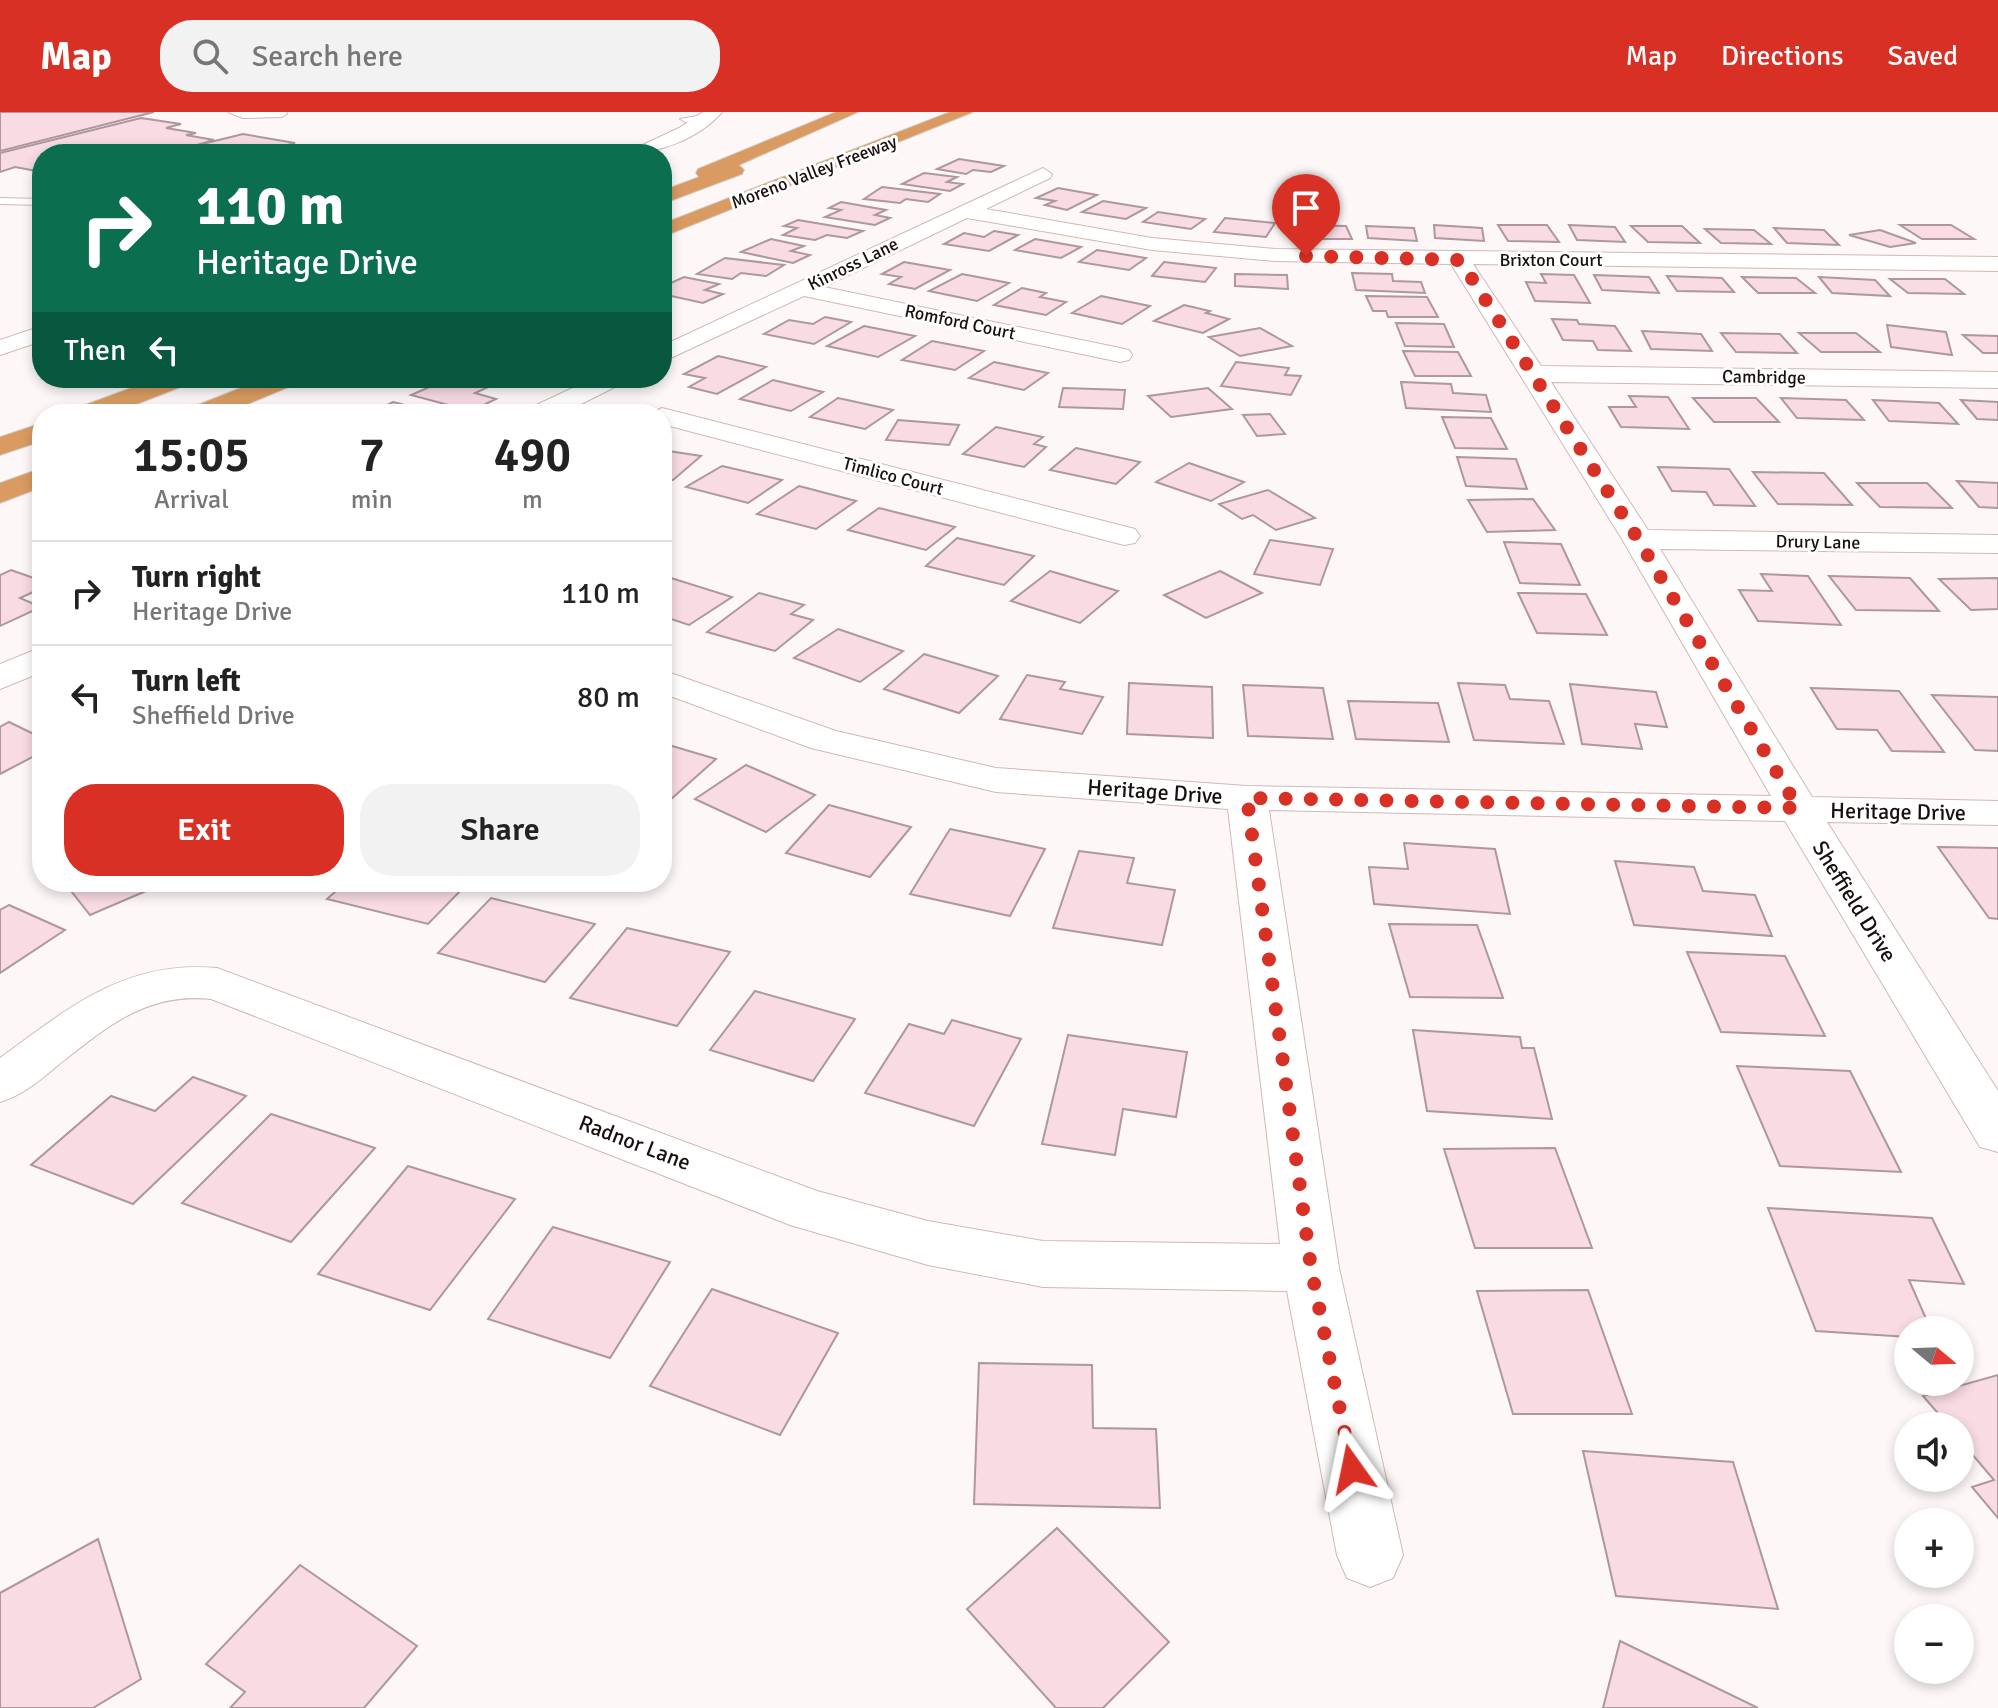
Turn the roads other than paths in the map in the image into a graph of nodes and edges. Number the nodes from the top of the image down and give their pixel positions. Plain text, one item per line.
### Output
1 (233, 112) edge
2 (850, 112) edge
3 (965, 112) edge
4 (974, 112) edge
5 (282, 114) edge
6 (711, 115) edge
7 (870, 120) dead end
8 (685, 126) junction
9 (661, 134) dead end
10 (651, 144) edge
11 (875, 148) junction
12 (1043, 174) dead end
13 (672, 187) edge
14 (672, 194) edge
15 (0, 201) edge
16 (32, 202) edge
17 (964, 211) junction
18 (672, 227) edge
19 (1460, 260) junction
20 (1998, 264) edge
21 (801, 289) junction
22 (32, 336) edge
23 (3, 344) edge
24 (672, 350) edge
25 (1120, 355) dead end
26 (1531, 374) junction
27 (1998, 380) edge
28 (156, 388) edge
29 (264, 388) edge
30 (593, 388) edge
31 (580, 394) junction
32 (113, 404) edge
33 (225, 404) edge
34 (560, 404) edge
35 (619, 404) edge
36 (672, 418) edge
37 (32, 435) edge
38 (0, 447) edge
39 (32, 481) edge
40 (0, 494) edge
41 (1124, 536) dead end
42 (1638, 539) junction
43 (1998, 544) edge
44 (32, 663) edge
45 (0, 678) edge
46 (672, 685) edge
47 (1247, 798) junction
48 (1798, 808) junction
49 (1998, 813) edge
50 (0, 1084) edge
51 (1998, 1133) edge
52 (1311, 1268) junction
53 (1370, 1555) dead end

1 - 5 lane
2 - 13 highway
3 - 11 highway, Moreno Valley Freeway
4 - 11 highway
6 - 8 street
7 - 14 highway, Moreno Valley Freeway
8 - 9 lane
8 - 10 street
11 - 18 highway, Moreno Valley Freeway
12 - 17 street, Kinross Lane
15 - 16 lane
17 - 19 street, Brixton Court
17 - 21 street, Kinross Lane
19 - 20 street, Brixton Court
19 - 26 street, Sheffield Drive
21 - 24 street, Kinross Lane
21 - 25 street, Romford Court
22 - 23 street
26 - 27 street, Cambridge
26 - 42 street, Sheffield Drive
28 - 32 highway
29 - 33 highway
30 - 31 street
31 - 34 street
31 - 35 street, Timlico Court
36 - 41 street, Timlico Court
37 - 38 highway
39 - 40 highway
42 - 43 street, Drury Lane
42 - 48 street, Sheffield Drive
44 - 45 street
46 - 47 street, Heritage Drive
47 - 48 street, Heritage Drive
47 - 52 street
48 - 49 street, Heritage Drive
48 - 51 street, Sheffield Drive
50 - 52 street, Radnor Lane
52 - 53 street

